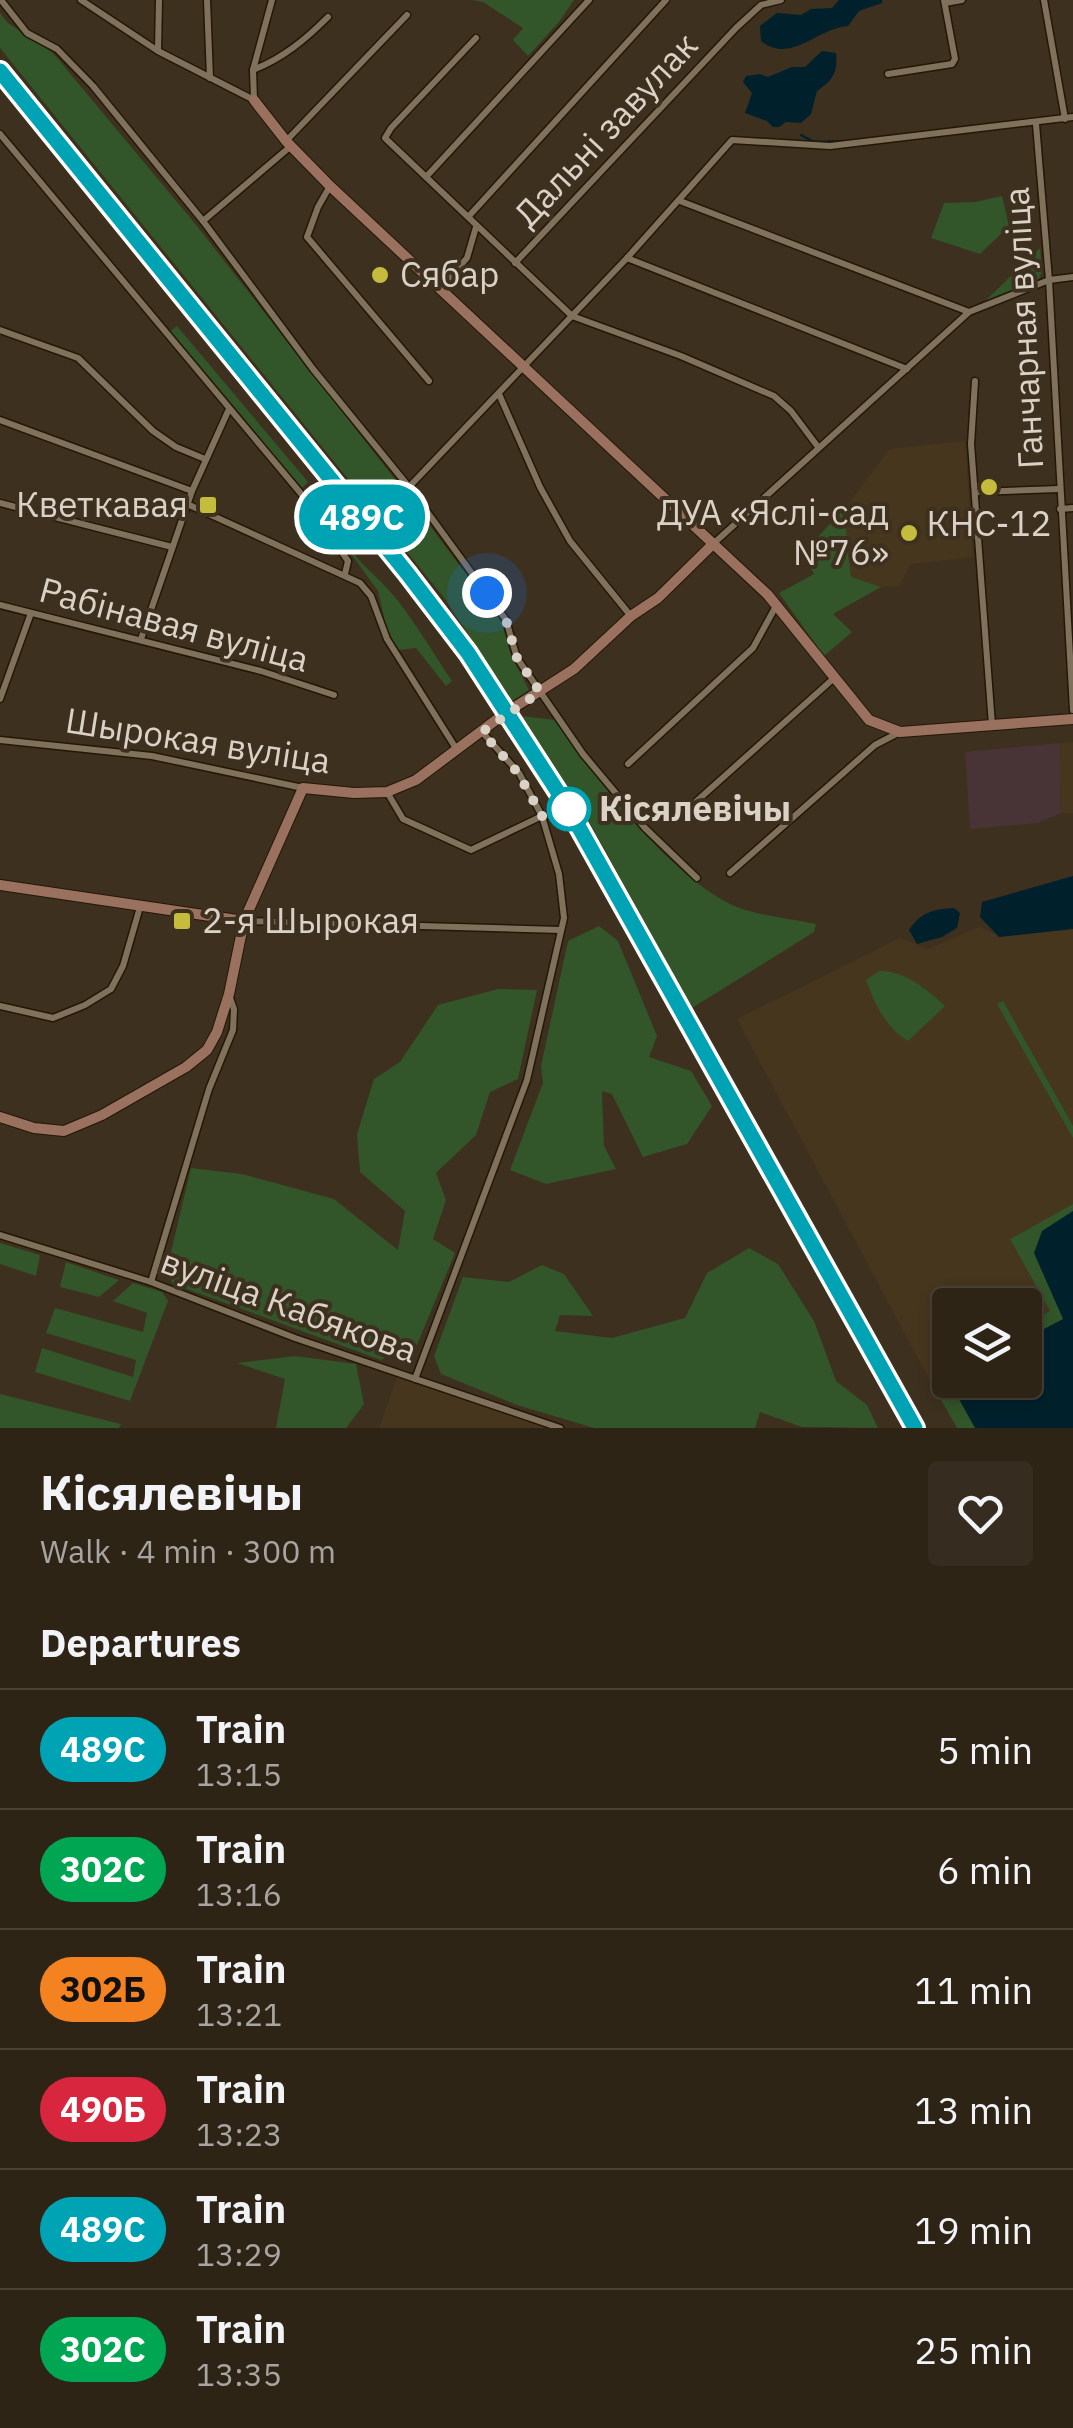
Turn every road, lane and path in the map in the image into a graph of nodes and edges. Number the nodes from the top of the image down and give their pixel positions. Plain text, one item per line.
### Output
1 (1, 0) edge
2 (81, 0) edge
3 (159, 0) edge
4 (207, 0) edge
5 (272, 0) edge
6 (589, 0) edge
7 (666, 0) edge
8 (782, 0) edge
9 (962, 0) edge
10 (1044, 0) edge
11 (945, 2) edge
12 (407, 14) dead end
13 (328, 17) dead end
14 (476, 38) dead end
15 (158, 51) junction
16 (253, 70) junction
17 (888, 74) dead end
18 (210, 78) junction
19 (254, 100) junction
20 (1069, 118) edge
21 (1036, 124) junction
22 (0, 134) edge
23 (288, 144) junction
24 (426, 177) junction
25 (330, 186) junction
26 (680, 200) junction
27 (468, 216) junction
28 (202, 220) junction
29 (476, 227) junction
30 (627, 258) junction
31 (515, 263) junction
32 (1073, 278) edge
33 (1049, 280) junction
34 (440, 288) junction
35 (969, 312) junction
36 (572, 316) junction
37 (0, 330) edge
38 (524, 368) junction
39 (907, 369) junction
40 (975, 380) dead end
41 (430, 382) dead end
42 (499, 394) junction
43 (228, 408) junction
44 (0, 420) edge
45 (818, 447) junction
46 (205, 458) junction
47 (409, 487) junction
48 (1058, 489) junction
49 (192, 491) junction
50 (975, 492) junction
51 (0, 503) edge
52 (187, 504) junction
53 (1060, 508) junction
54 (1073, 508) edge
55 (713, 544) junction
56 (172, 547) junction
57 (345, 574) junction
58 (0, 605) edge
59 (776, 605) junction
60 (31, 613) junction
61 (631, 616) junction
62 (140, 639) junction
63 (833, 679) junction
64 (540, 692) junction
65 (334, 696) dead end
66 (0, 699) edge
67 (1073, 710) edge
68 (1073, 719) edge
69 (992, 724) junction
70 (482, 732) junction
71 (900, 732) junction
72 (0, 740) edge
73 (458, 751) junction
74 (628, 764) dead end
75 (303, 788) junction
76 (387, 792) junction
77 (542, 816) junction
78 (680, 816) dead end
79 (730, 873) dead end
80 (697, 878) dead end
81 (0, 885) edge
82 (140, 906) junction
83 (244, 921) junction
84 (560, 930) junction
85 (229, 994) junction
86 (0, 1006) edge
87 (0, 1117) edge
88 (0, 1235) edge
89 (151, 1282) junction
90 (415, 1379) junction
91 (560, 1428) edge

1 - 28 street
2 - 15 street
3 - 15 street
4 - 18 street
5 - 16 street
6 - 24 street
7 - 27 street
8 - 31 street, Дальні завулак
9 - 11 street
10 - 20 street
11 - 17 street
12 - 23 street
13 - 16 street
14 - 24 street
15 - 18 street
16 - 19 street
18 - 19 street
19 - 23 street
20 - 21 street
21 - 26 street
21 - 33 street, Ганчарная вуліца
22 - 43 street
23 - 25 street
23 - 28 street
24 - 27 street
25 - 34 street
25 - 41 street
26 - 30 street
26 - 35 street
27 - 29 street
28 - 47 street
29 - 31 street
29 - 34 street
30 - 36 street
30 - 39 street
31 - 36 street
32 - 33 street
33 - 35 street
33 - 48 street, Ганчарная вуліца
34 - 38 street
35 - 39 street
36 - 38 street
36 - 45 street
37 - 46 street
38 - 42 street
38 - 55 street
39 - 45 street
40 - 50 street
42 - 47 street
42 - 61 street
43 - 46 street
43 - 57 street
44 - 49 street
45 - 55 street
46 - 49 street
47 - 64 street
48 - 50 street
48 - 53 street, Ганчарная вуліца
49 - 52 street
50 - 69 street
51 - 56 street
52 - 56 street
52 - 57 street
53 - 54 street
53 - 67 street, Ганчарная вуліца
55 - 59 street
55 - 61 street, Шырокая вуліца
56 - 62 street
57 - 73 street
58 - 60 street, Рабінавая вуліца
59 - 63 street
59 - 74 street
60 - 62 street, Рабінавая вуліца
60 - 66 street
61 - 64 street, Шырокая вуліца
62 - 65 street, Рабінавая вуліца
63 - 71 street
63 - 78 street
64 - 70 street, Шырокая вуліца
64 - 80 street
68 - 69 street
69 - 71 street
70 - 73 street, Шырокая вуліца
70 - 77 street
71 - 79 street
72 - 75 street, Шырокая вуліца
73 - 76 street, Шырокая вуліца
75 - 76 street, Шырокая вуліца
75 - 83 street
76 - 77 street
77 - 84 street
81 - 82 street
82 - 83 street
82 - 86 street
83 - 84 street
83 - 85 street
84 - 90 street
85 - 87 street
85 - 89 street
88 - 89 street, вуліца Кабякова
89 - 90 street, вуліца Кабякова
90 - 91 street, вуліца Кабякова

